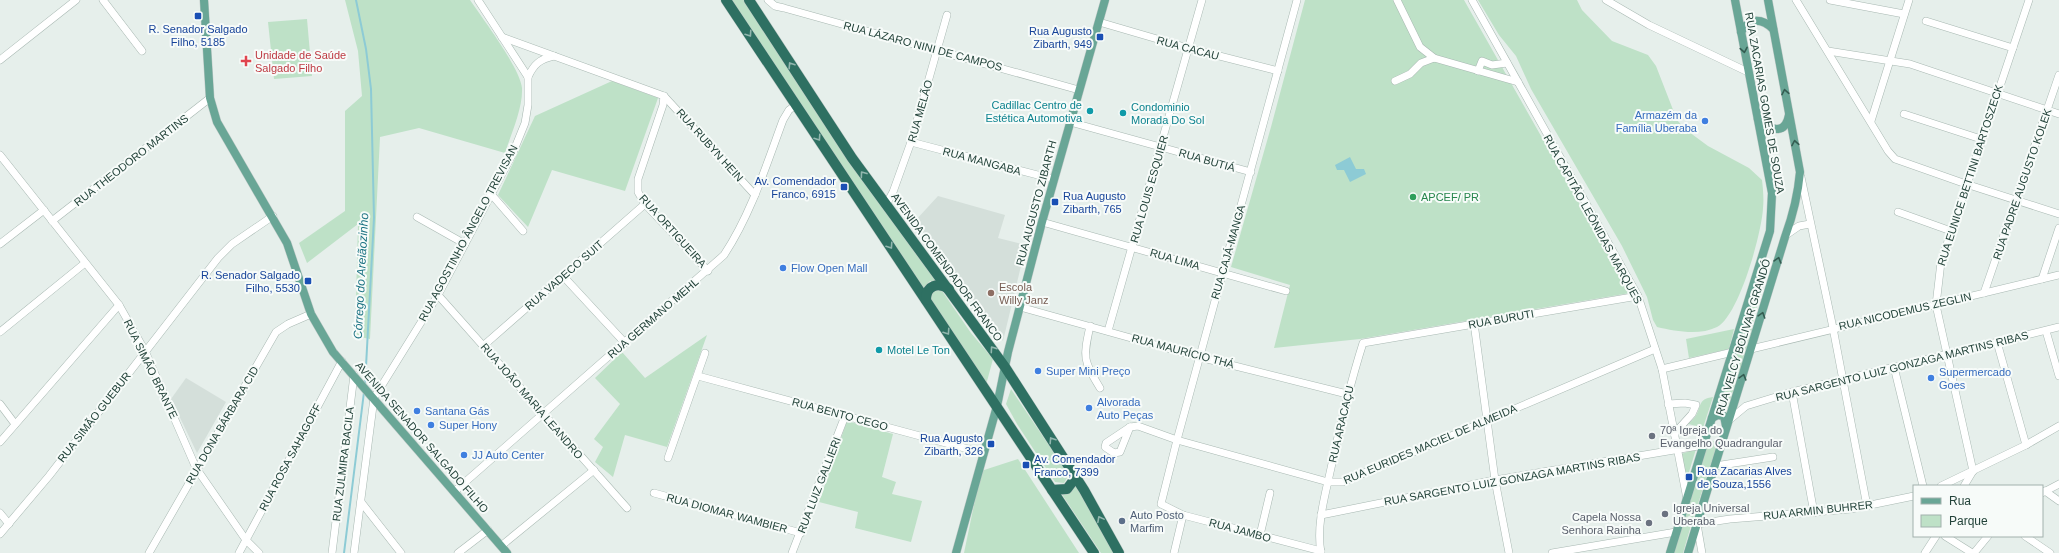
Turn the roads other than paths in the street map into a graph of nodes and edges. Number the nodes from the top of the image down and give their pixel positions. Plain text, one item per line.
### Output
1 (76, 0) edge
2 (103, 0) edge
3 (204, 0) edge
4 (478, 0) edge
5 (726, 0) edge
6 (749, 0) edge
7 (768, 0) edge
8 (1105, 0) edge
9 (1202, 0) edge
10 (1297, 0) edge
11 (1396, 0) edge
12 (1472, 0) edge
13 (1606, 0) edge
14 (1735, 0) edge
15 (1768, 0) edge
16 (1796, 0) edge
17 (1830, 0) edge
18 (1909, 0) edge
19 (2029, 0) edge
20 (1904, 14) junction
21 (947, 15) dead end
22 (1926, 20) dead end
23 (1099, 22) junction
24 (1773, 29) junction
25 (1741, 32) junction
26 (502, 37) junction
27 (1188, 48) junction
28 (2013, 48) junction
29 (142, 50) dead end
30 (938, 50) junction
31 (1828, 51) junction
32 (555, 56) junction
33 (1434, 58) junction
34 (0, 60) edge
35 (1889, 61) junction
36 (1507, 63) junction
37 (1492, 65) junction
38 (1278, 71) junction
39 (1478, 71) junction
40 (1748, 72) junction
41 (1489, 74) junction
42 (2059, 75) edge
43 (528, 77) junction
44 (1396, 81) dead end
45 (1518, 82) junction
46 (1079, 90) junction
47 (1997, 94) junction
48 (664, 96) junction
49 (210, 98) junction
50 (796, 105) junction
51 (2047, 110) junction
52 (1904, 114) dead end
53 (2059, 114) edge
54 (1790, 115) junction
55 (1758, 119) junction
56 (1871, 121) junction
57 (1070, 122) junction
58 (1982, 140) junction
59 (911, 142) junction
60 (1162, 147) junction
61 (0, 154) edge
62 (1251, 172) junction
63 (1800, 172) junction
64 (1054, 179) junction
65 (1966, 184) junction
66 (491, 194) junction
67 (755, 195) junction
68 (2016, 200) junction
69 (645, 204) junction
70 (886, 205) junction
71 (44, 210) junction
72 (1772, 210) joint
73 (1898, 212) dead end
74 (2059, 214) edge
75 (273, 216) junction
76 (417, 217) dead end
77 (52, 221) junction
78 (1042, 222) junction
79 (1810, 224) junction
80 (2059, 228) edge
81 (523, 231) dead end
82 (1951, 231) junction
83 (1785, 237) junction
84 (0, 244) edge
85 (464, 244) junction
86 (1132, 247) junction
87 (85, 263) junction
88 (708, 271) junction
89 (1222, 273) junction
90 (2059, 275) edge
91 (563, 276) junction
92 (2042, 279) junction
93 (949, 289) junction
94 (1286, 291) dead end
95 (1752, 292) junction
96 (1984, 293) junction
97 (438, 295) junction
98 (1638, 296) junction
99 (1767, 298) junction
100 (926, 300) junction
101 (119, 305) junction
102 (1936, 305) junction
103 (1020, 307) junction
104 (311, 314) junction
105 (1474, 323) junction
106 (1090, 326) junction
107 (1834, 328) junction
108 (2059, 328) edge
109 (1108, 331) junction
110 (2046, 331) junction
111 (0, 332) edge
112 (1997, 342) junction
113 (625, 343) junction
114 (1363, 343) joint
115 (483, 346) junction
116 (1655, 349) junction
117 (1751, 349) junction
118 (145, 351) junction
119 (1733, 352) junction
120 (705, 353) dead end
121 (1947, 355) junction
122 (1199, 357) junction
123 (342, 361) junction
124 (1005, 367) junction
125 (1894, 367) junction
126 (1662, 369) junction
127 (354, 374) junction
128 (698, 376) junction
129 (2059, 376) edge
130 (1843, 380) junction
131 (1100, 388) dead end
132 (1792, 392) junction
133 (1347, 394) junction
134 (374, 398) junction
135 (1736, 401) junction
136 (0, 404) edge
137 (1668, 404) junction
138 (996, 406) junction
139 (1746, 406) junction
140 (543, 413) junction
141 (845, 416) junction
142 (1712, 418) junction
143 (1486, 421) junction
144 (15, 424) junction
145 (1727, 424) junction
146 (2059, 426) edge
147 (1130, 427) dead end
148 (1674, 434) junction
149 (1177, 440) junction
150 (0, 442) edge
151 (1704, 445) junction
152 (2026, 445) junction
153 (1677, 450) junction
154 (983, 453) junction
155 (1773, 457) dead end
156 (668, 458) dead end
157 (1715, 466) junction
158 (196, 468) junction
159 (594, 470) junction
160 (1973, 471) junction
161 (1074, 473) junction
162 (1495, 480) junction
163 (1328, 482) junction
164 (2059, 484) edge
165 (1923, 485) edge
166 (1943, 485) edge
167 (1965, 485) edge
168 (1052, 490) junction
169 (455, 491) junction
170 (2044, 492) edge
171 (654, 493) dead end
172 (1270, 493) dead end
173 (1913, 496) edge
174 (1687, 499) junction
175 (2059, 501) edge
176 (361, 502) junction
177 (1161, 504) joint
178 (1867, 506) junction
179 (627, 508) dead end
180 (0, 513) edge
181 (1814, 513) junction
182 (1183, 515) junction
183 (1321, 515) junction
184 (9, 524) junction
185 (1698, 524) junction
186 (488, 530) junction
187 (1676, 532) junction
188 (801, 533) junction
189 (0, 534) edge
190 (1260, 535) junction
191 (1935, 537) edge
192 (1947, 537) edge
193 (1987, 537) edge
194 (2026, 537) edge
195 (246, 540) junction
196 (502, 546) junction
197 (1321, 552) edge
198 (149, 553) edge
199 (239, 553) edge
200 (259, 553) edge
201 (332, 553) edge
202 (354, 553) edge
203 (401, 553) edge
204 (458, 553) edge
205 (507, 553) edge
206 (792, 553) edge
207 (956, 553) edge
208 (1094, 553) edge
209 (1119, 553) edge
210 (1174, 553) edge
211 (1509, 553) edge
212 (1552, 553) edge
213 (1670, 553) edge
214 (1688, 553) edge
215 (1702, 553) edge
216 (1925, 553) edge
217 (1973, 553) edge
218 (2050, 553) edge

1 - 34 street
2 - 29 street
3 - 49 main road, AVENIDA SENADOR SALGADO FILHO
4 - 26 street
5 -> 50 highway
70 -> 6 highway, AVENIDA COMENDADOR FRANCO
7 - 30 street, RUA LÁZARO NINI DE CAMPOS
8 - 23 main road, RUA AUGUSTO ZIBARTH
9 - 27 street, RUA LOUIS ESQUIER
10 - 38 street, RUA CAJÁ-MANGA
11 - 33 street
12 - 36 street, RUA CAPITÃO LEÔNIDAS MARQUES
13 - 40 street
14 - 25 main road, RUA ZACARIAS GOMES DE SOUZA
15 - 24 main road, RUA ZACARIAS GOMES DE SOUZA
16 - 31 street
17 - 20 street
18 - 20 street
19 - 28 street, RUA EUNICE BETTINI BARTOSZECK
20 - 35 street
21 - 30 street, RUA MELÃO
22 - 28 street
23 - 27 street, RUA CACAU
23 - 46 main road, RUA AUGUSTO ZIBARTH
24 - 25 main road
54 -> 24 main road, RUA ZACARIAS GOMES DE SOUZA
25 -> 40 main road, RUA ZACARIAS GOMES DE SOUZA
26 - 32 street
26 - 43 street
27 - 38 street, RUA CACAU
27 - 60 street, RUA LOUIS ESQUIER
28 - 47 street, RUA EUNICE BETTINI BARTOSZECK
30 - 46 street, RUA LÁZARO NINI DE CAMPOS
30 - 59 street, RUA MELÃO
31 - 35 street
31 - 56 street
32 - 43 street
32 - 48 street
33 - 39 street
33 - 44 street
35 - 47 street
35 - 56 street
36 - 37 street
36 - 45 street, RUA CAPITÃO LEÔNIDAS MARQUES
37 - 39 street
37 - 41 street
38 - 62 street, RUA CAJÁ-MANGA
39 - 41 street
40 - 55 main road, RUA ZACARIAS GOMES DE SOUZA
41 - 45 street
42 - 51 street, RUA PADRE AUGUSTO KOLEK
43 - 66 street, RUA AGOSTINHO ÂNGELO TREVISAN
45 - 98 street, RUA CAPITÃO LEÔNIDAS MARQUES
46 - 57 main road, RUA AUGUSTO ZIBARTH
47 - 51 street
47 - 58 street, RUA EUNICE BETTINI BARTOSZECK
48 - 67 street, RUA RUBYN HEIN
48 - 69 street, RUA ORTIGUEIRA
49 - 75 main road, AVENIDA SENADOR SALGADO FILHO
49 - 77 street, RUA THEODORO MARTINS
50 - 67 street, RUA GERMANO MEHL
50 -> 100 highway
51 - 53 street
51 - 68 street, RUA PADRE AUGUSTO KOLEK
52 - 58 street
54 - 55 main road
63 -> 54 main road, RUA ZACARIAS GOMES DE SOUZA
55 - 72 main road, RUA ZACARIAS GOMES DE SOUZA
56 - 65 street
57 - 60 street, RUA BUTIÁ
57 - 64 main road, RUA AUGUSTO ZIBARTH
58 - 65 street, RUA EUNICE BETTINI BARTOSZECK
59 - 64 street, RUA MANGABA
59 - 70 street, RUA MELÃO
60 - 62 street, RUA BUTIÁ
60 - 86 street, RUA LOUIS ESQUIER
61 - 71 street, RUA SIMÃO BRANTE
62 - 89 street, RUA CAJÁ-MANGA
63 - 79 street
63 - 83 main road, RUA VELCY BOLIVAR GRANDÓ
64 - 78 main road, RUA AUGUSTO ZIBARTH
65 - 68 street
65 - 82 street, RUA EUNICE BETTINI BARTOSZECK
66 - 81 street
66 - 85 street, RUA AGOSTINHO ÂNGELO TREVISAN
67 - 88 street, RUA GERMANO MEHL
68 - 74 street
68 - 96 street, RUA PADRE AUGUSTO KOLEK
69 - 88 street, RUA ORTIGUEIRA
69 - 91 street, RUA VADECO SUIT
70 - 93 highway, AVENIDA COMENDADOR FRANCO
71 - 77 street, RUA SIMÃO BRANTE
71 - 84 street
72 - 95 main road, RUA VELCY BOLIVAR GRANDÓ
73 - 82 street
75 - 104 main road, AVENIDA SENADOR SALGADO FILHO
75 - 118 street, RUA SIMÃO GUEBUR
76 - 85 street
77 - 87 street, RUA SIMÃO BRANTE
78 - 86 street, RUA LIMA
78 - 103 main road, RUA AUGUSTO ZIBARTH
79 - 83 street
79 - 107 street
80 - 92 street
82 - 102 street, RUA EUNICE BETTINI BARTOSZECK
99 -> 83 main road, RUA VELCY BOLIVAR GRANDÓ
85 - 97 street, RUA AGOSTINHO ÂNGELO TREVISAN
86 - 89 street, RUA LIMA
86 - 109 street, RUA LOUIS ESQUIER
87 - 101 street, RUA SIMÃO BRANTE
87 - 111 street
88 - 113 street, RUA GERMANO MEHL
89 - 94 street, RUA LIMA
89 - 122 street, RUA CAJÁ-MANGA
90 - 92 street, RUA NICODEMUS ZEGLIN
91 - 113 street
91 - 115 street, RUA VADECO SUIT
92 - 96 street, RUA NICODEMUS ZEGLIN
93 - 100 highway
124 -> 93 highway, AVENIDA COMENDADOR FRANCO
95 - 99 main road
95 - 119 main road, RUA VELCY BOLIVAR GRANDÓ
96 - 102 street, RUA NICODEMUS ZEGLIN
97 - 115 street, RUA JOÃO MARIA LEANDRO
97 - 134 street, RUA AGOSTINHO ÂNGELO TREVISAN
98 - 105 street, RUA BURUTI
98 - 116 street, RUA CAPITÃO LEÔNIDAS MARQUES
117 -> 99 main road, RUA VELCY BOLIVAR GRANDÓ
100 -> 138 highway
101 - 118 street, RUA SIMÃO BRANTE
101 - 144 street
102 - 107 street, RUA NICODEMUS ZEGLIN
102 - 121 street, RUA EUNICE BETTINI BARTOSZECK
103 - 106 street, RUA MAURÍCIO THÁ
103 - 124 main road, RUA AUGUSTO ZIBARTH
104 - 123 main road, AVENIDA SENADOR SALGADO FILHO
104 - 158 street, RUA DONA BÁRBARA CID
105 - 114 street, RUA BURUTI
105 - 143 street
106 - 109 street, RUA MAURÍCIO THÁ
106 - 131 street
107 - 117 street, RUA NICODEMUS ZEGLIN
107 - 130 street
108 - 110 street, RUA SARGENTO LUIZ GONZAGA MARTINS RIBAS
109 - 122 street, RUA MAURÍCIO THÁ
110 - 112 street, RUA SARGENTO LUIZ GONZAGA MARTINS RIBAS
110 - 129 street
112 - 121 street, RUA SARGENTO LUIZ GONZAGA MARTINS RIBAS
112 - 152 street
113 - 140 street, RUA GERMANO MEHL
114 - 133 street, RUA ARACAÇU
115 - 140 street, RUA JOÃO MARIA LEANDRO
116 - 126 street, RUA CAPITÃO LEÔNIDAS MARQUES
116 - 143 street, RUA EURIDES MACIEL DE ALMEIDA
135 -> 117 main road, RUA VELCY BOLIVAR GRANDÓ
118 - 158 street, RUA SIMÃO BRANTE
118 - 184 street, RUA SIMÃO GUEBUR
119 - 126 street
119 - 142 main road, RUA VELCY BOLIVAR GRANDÓ
120 - 128 street
121 - 125 street, RUA SARGENTO LUIZ GONZAGA MARTINS RIBAS
121 - 160 street, RUA EUNICE BETTINI BARTOSZECK
122 - 133 street, RUA MAURÍCIO THÁ
122 - 149 street, RUA CAJÁ-MANGA
123 - 127 main road, AVENIDA SENADOR SALGADO FILHO
123 - 195 street, RUA ROSA SAHAGOFF
124 - 138 main road, RUA AUGUSTO ZIBARTH
161 -> 124 highway, AVENIDA COMENDADOR FRANCO
125 - 130 street, RUA SARGENTO LUIZ GONZAGA MARTINS RIBAS
125 - 165 street
126 - 137 street, RUA CAPITÃO LEÔNIDAS MARQUES
127 - 134 main road, AVENIDA SENADOR SALGADO FILHO
127 - 201 street, RUA ZULMIRA BACILA
128 - 141 street, RUA BENTO CEGO
128 - 156 street
130 - 132 street, RUA SARGENTO LUIZ GONZAGA MARTINS RIBAS
130 - 178 street
132 - 139 street, RUA SARGENTO LUIZ GONZAGA MARTINS RIBAS
132 - 181 street
133 - 163 street, RUA ARACAÇU
134 - 169 main road, AVENIDA SENADOR SALGADO FILHO
134 - 176 street, RUA ZULMIRA BACILA
135 - 139 street
135 - 145 main road, RUA VELCY BOLIVAR GRANDÓ
136 - 144 street
137 - 148 street, RUA CAPITÃO LEÔNIDAS MARQUES
137 - 148 street
138 - 154 main road, RUA AUGUSTO ZIBARTH
138 - 168 highway
139 - 145 street, RUA SARGENTO LUIZ GONZAGA MARTINS RIBAS
140 - 159 street, RUA JOÃO MARIA LEANDRO
140 - 169 street, RUA GERMANO MEHL
141 - 154 street, RUA BENTO CEGO
141 - 188 street, RUA LUIZ GALLIERI
142 - 145 main road
142 - 151 main road, RUA VELCY BOLIVAR GRANDÓ
143 - 162 street
143 - 163 street, RUA EURIDES MACIEL DE ALMEIDA
144 - 150 street
145 - 157 main road, RUA VELCY BOLIVAR GRANDÓ
146 - 152 street
147 - 149 street, RUA EURIDES MACIEL DE ALMEIDA
148 - 153 street, RUA CAPITÃO LEÔNIDAS MARQUES
149 - 163 street, RUA EURIDES MACIEL DE ALMEIDA
149 - 177 street, RUA CAJÁ-MANGA
151 - 153 street, RUA SARGENTO LUIZ GONZAGA MARTINS RIBAS
151 - 174 main road, RUA VELCY BOLIVAR GRANDÓ
152 - 160 street
153 - 162 street, RUA SARGENTO LUIZ GONZAGA MARTINS RIBAS
153 - 174 street, RUA CAPITÃO LEÔNIDAS MARQUES
154 - 207 main road, RUA AUGUSTO ZIBARTH
155 - 157 street
157 - 185 main road, RUA VELCY BOLIVAR GRANDÓ
158 - 195 street, RUA SIMÃO BRANTE
158 - 198 street, RUA DONA BÁRBARA CID
159 - 179 street, RUA JOÃO MARIA LEANDRO
159 - 196 street
160 - 166 street
160 - 167 street
161 - 168 highway
209 -> 161 highway, AVENIDA COMENDADOR FRANCO
162 - 183 street, RUA SARGENTO LUIZ GONZAGA MARTINS RIBAS
162 - 211 street
163 - 183 street, RUA ARACAÇU
164 - 170 street
168 - 208 highway
169 - 186 main road, AVENIDA SENADOR SALGADO FILHO
170 - 175 street
171 - 188 street, RUA DIOMAR WAMBIER
172 - 190 street
173 - 178 street, RUA ARMIN BUHRER
174 - 187 main road, RUA VELCY BOLIVAR GRANDÓ
176 - 202 street, RUA ZULMIRA BACILA
176 - 203 street
177 - 182 street, RUA JAMBO
178 - 181 street, RUA ARMIN BUHRER
180 - 184 street
181 - 185 street, RUA ARMIN BUHRER
182 - 190 street, RUA JAMBO
182 - 210 street
183 - 197 street, RUA ARACAÇU
184 - 189 street, RUA SIMÃO GUEBUR
185 - 214 main road, RUA VELCY BOLIVAR GRANDÓ
185 - 215 street
186 - 196 main road, AVENIDA SENADOR SALGADO FILHO
186 - 204 street
187 - 212 street
187 - 213 main road, RUA VELCY BOLIVAR GRANDÓ
188 - 206 street, RUA LUIZ GALLIERI
190 - 197 street, RUA JAMBO
191 - 216 street
192 - 217 street
193 - 217 street
194 - 218 street
195 - 199 street, RUA ROSA SAHAGOFF
195 - 200 street, RUA SIMÃO BRANTE
196 - 205 main road, AVENIDA SENADOR SALGADO FILHO

